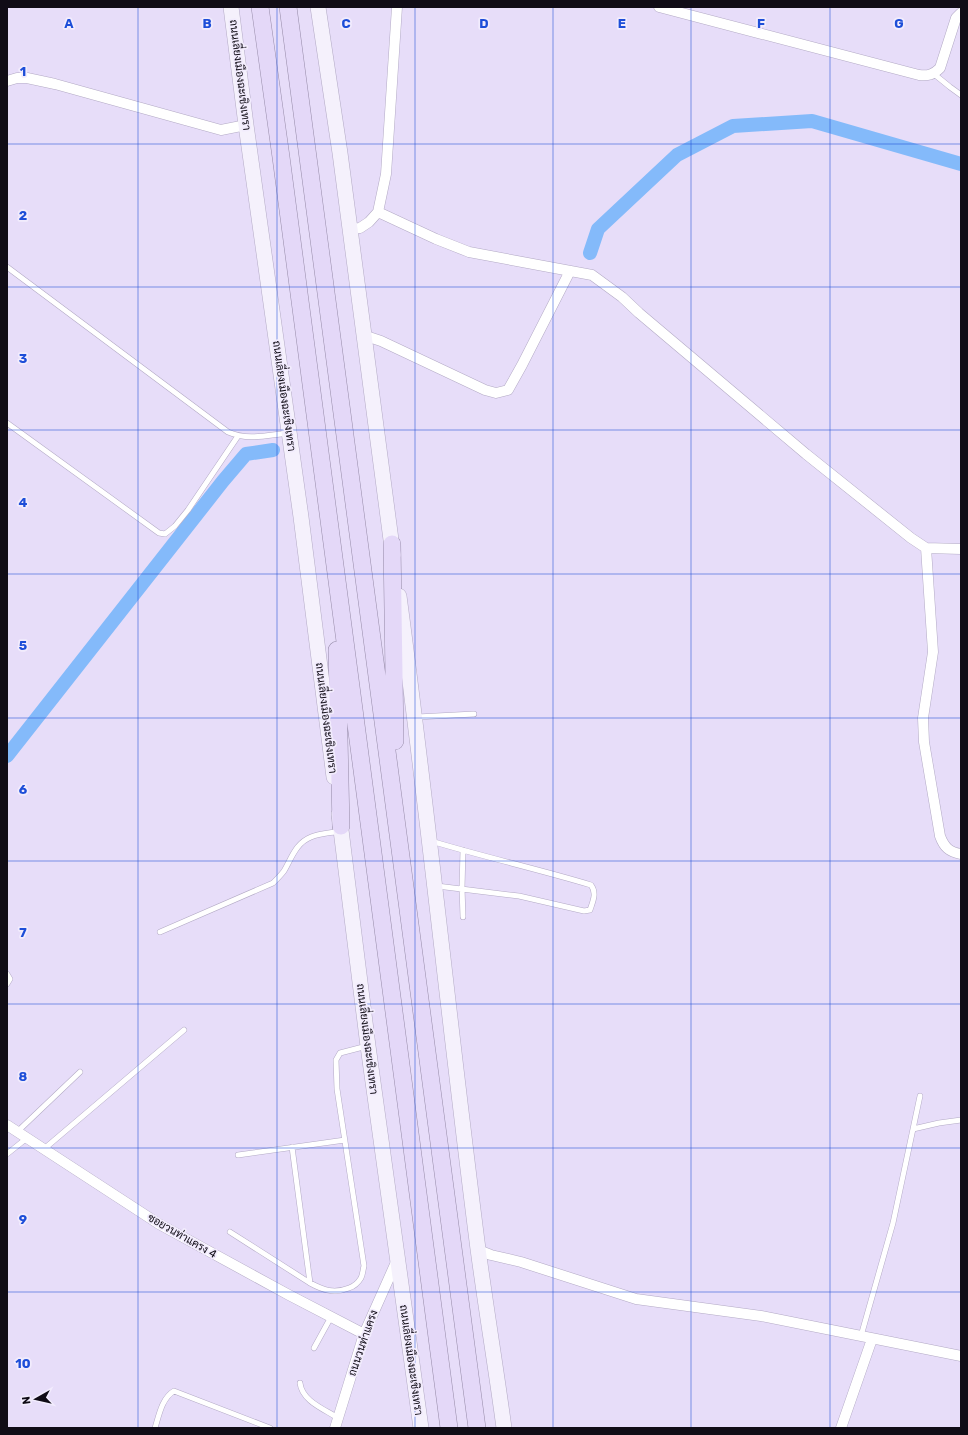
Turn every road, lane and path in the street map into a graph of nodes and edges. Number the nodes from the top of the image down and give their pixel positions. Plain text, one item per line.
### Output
1 (231, 7) edge
2 (260, 7) edge
3 (288, 7) edge
4 (318, 7) edge
5 (397, 7) edge
6 (659, 7) edge
7 (961, 12) edge
8 (934, 74) junction
9 (7, 81) edge
10 (961, 94) edge
11 (246, 125) junction
12 (378, 212) junction
13 (349, 229) junction
14 (7, 267) edge
15 (570, 271) junction
16 (363, 335) junction
17 (7, 423) edge
18 (290, 433) junction
19 (238, 436) junction
20 (392, 544) junction
21 (926, 548) junction
22 (961, 549) edge
23 (334, 562) junction
24 (474, 714) dead end
25 (415, 717) junction
26 (396, 818) junction
27 (341, 828) junction
28 (429, 840) junction
29 (463, 850) junction
30 (961, 854) edge
31 (434, 886) junction
32 (462, 888) junction
33 (464, 917) dead end
34 (160, 932) dead end
35 (7, 974) edge
36 (7, 984) edge
37 (184, 1030) dead end
38 (368, 1046) junction
39 (80, 1072) dead end
40 (920, 1096) dead end
41 (961, 1120) edge
42 (7, 1125) edge
43 (913, 1129) junction
44 (17, 1132) junction
45 (27, 1138) junction
46 (345, 1140) junction
47 (292, 1147) junction
48 (44, 1149) junction
49 (7, 1154) edge
50 (238, 1155) dead end
51 (230, 1232) dead end
52 (478, 1250) junction
53 (397, 1260) junction
54 (310, 1283) junction
55 (331, 1317) junction
56 (364, 1334) junction
57 (861, 1337) junction
58 (872, 1340) junction
59 (314, 1348) dead end
60 (961, 1356) edge
61 (300, 1383) dead end
62 (338, 1418) junction
63 (266, 1427) edge
64 (155, 1428) edge
65 (335, 1428) edge
66 (421, 1428) edge
67 (449, 1428) edge
68 (477, 1428) edge
69 (504, 1428) edge
70 (841, 1428) edge

1 - 11 main road, ถนนเลี่ยงเมืองฉะเชิงเทรา
2 - 23 highway
3 - 26 highway
4 - 13 main road
5 - 12 street
6 - 8 street
7 - 8 street
8 - 10 lane
9 - 11 street
11 - 18 main road, ถนนเลี่ยงเมืองฉะเชิงเทรา
12 - 13 street
12 - 15 street
13 - 16 main road
14 - 19 lane
15 - 16 street
15 - 21 street
16 - 20 main road
17 - 19 lane
18 - 19 lane
18 - 27 main road, ถนนเลี่ยงเมืองฉะเชิงเทรา
20 - 25 main road
20 - 26 highway
21 - 22 street
21 - 30 street
23 - 27 highway
23 - 67 highway
24 - 25 lane
25 - 28 main road
26 - 68 highway
27 - 34 lane
27 - 38 main road, ถนนเลี่ยงเมืองฉะเชิงเทรา
28 - 29 lane
28 - 31 main road
29 - 32 lane
29 - 32 lane
31 - 32 lane
31 - 52 main road
32 - 33 lane
35 - 36 lane
37 - 48 lane
38 - 46 lane
38 - 53 main road, ถนนเลี่ยงเมืองฉะเชิงเทรา
39 - 44 lane
40 - 43 lane
41 - 43 lane
42 - 44 street, ซอยวนท่าแครง 4
43 - 57 lane
44 - 45 street, ซอยวนท่าแครง 4
45 - 48 street, ซอยวนท่าแครง 4
45 - 49 lane
46 - 47 lane
46 - 54 lane
47 - 50 lane
47 - 54 lane
48 - 55 street, ซอยวนท่าแครง 4
51 - 54 lane
52 - 57 street
52 - 69 main road
53 - 56 street, ถนนวนท่าแครง
53 - 66 main road, ถนนเลี่ยงเมืองฉะเชิงเทรา
55 - 56 street, ซอยวนท่าแครง 4
55 - 59 lane
56 - 62 street, ถนนวนท่าแครง
57 - 58 street
58 - 60 street
58 - 70 street
61 - 62 lane
62 - 65 street, ถนนวนท่าแครง
63 - 64 lane

